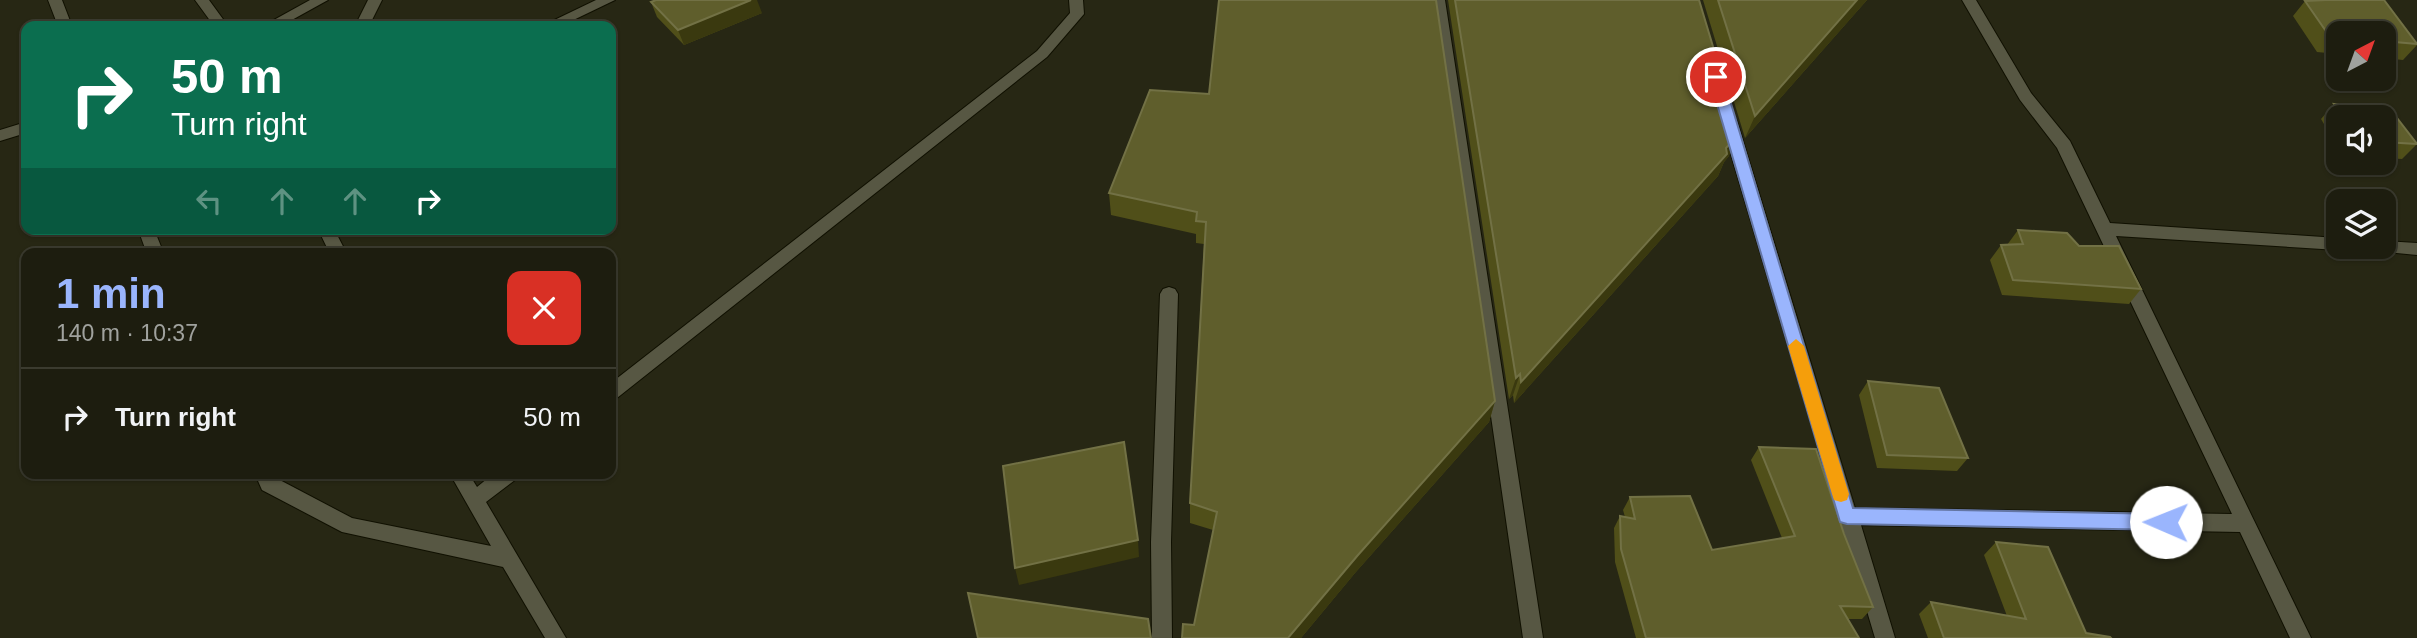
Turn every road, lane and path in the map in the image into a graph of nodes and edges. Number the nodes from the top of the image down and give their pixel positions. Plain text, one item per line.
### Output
1 (55, 0) edge
2 (202, 0) edge
3 (321, 0) edge
4 (375, 0) edge
5 (608, 0) edge
6 (1076, 0) edge
7 (1438, 0) edge
8 (1969, 0) edge
9 (63, 21) edge
10 (217, 21) edge
11 (280, 21) edge
12 (364, 21) edge
13 (560, 21) edge
14 (1725, 106) edge
15 (21, 129) edge
16 (0, 136) edge
17 (2106, 229) junction
18 (2326, 243) edge
19 (2396, 248) edge
20 (2417, 249) edge
21 (1169, 294) dead end
22 (616, 389) edge
23 (267, 479) edge
24 (462, 479) edge
25 (502, 479) edge
26 (475, 500) junction
27 (1847, 516) junction
28 (2246, 523) junction
29 (509, 559) junction
30 (556, 638) edge
31 (1162, 638) edge
32 (1533, 638) edge
33 (1885, 638) edge
34 (2301, 638) edge

1 - 9 street
2 - 10 street
3 - 11 street
4 - 12 street
5 - 13 street
6 - 22 street
7 - 32 street
8 - 17 street
14 - 27 street
15 - 16 street
17 - 18 street
17 - 28 street
19 - 20 street
21 - 31 street
23 - 29 street
24 - 26 street
25 - 26 street
26 - 29 street
27 - 28 street
27 - 33 street
28 - 34 street
29 - 30 street

